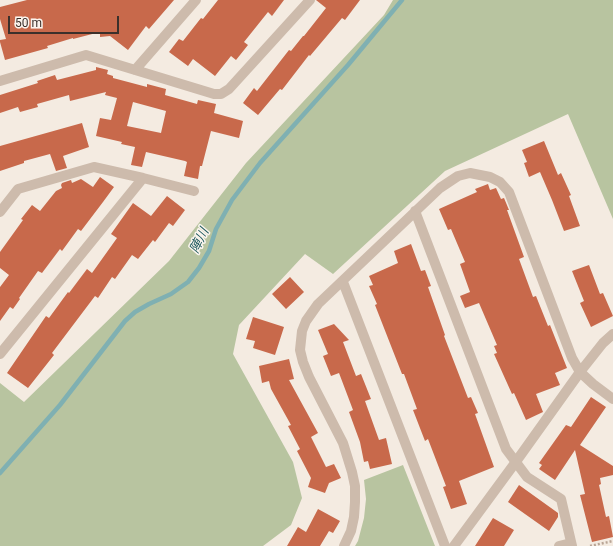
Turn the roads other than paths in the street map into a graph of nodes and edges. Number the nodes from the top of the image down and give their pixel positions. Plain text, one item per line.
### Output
1 (196, 0) edge
2 (310, 0) edge
3 (135, 70) junction
4 (0, 82) edge
5 (143, 178) junction
6 (194, 191) dead end
7 (415, 211) junction
8 (0, 212) edge
9 (343, 282) junction
10 (613, 334) edge
11 (0, 354) edge
12 (580, 372) junction
13 (613, 399) edge
14 (515, 463) junction
15 (571, 545) edge
16 (344, 546) edge
17 (445, 546) edge
18 (454, 546) edge
19 (559, 546) edge

1 - 3 street
2 - 3 street
3 - 4 street
5 - 6 street
5 - 8 street
5 - 11 street
7 - 9 street
7 - 12 street
7 - 14 street
9 - 16 street
9 - 17 street
10 - 12 street
12 - 13 street
12 - 14 street
14 - 15 street
14 - 18 street
15 - 19 street

